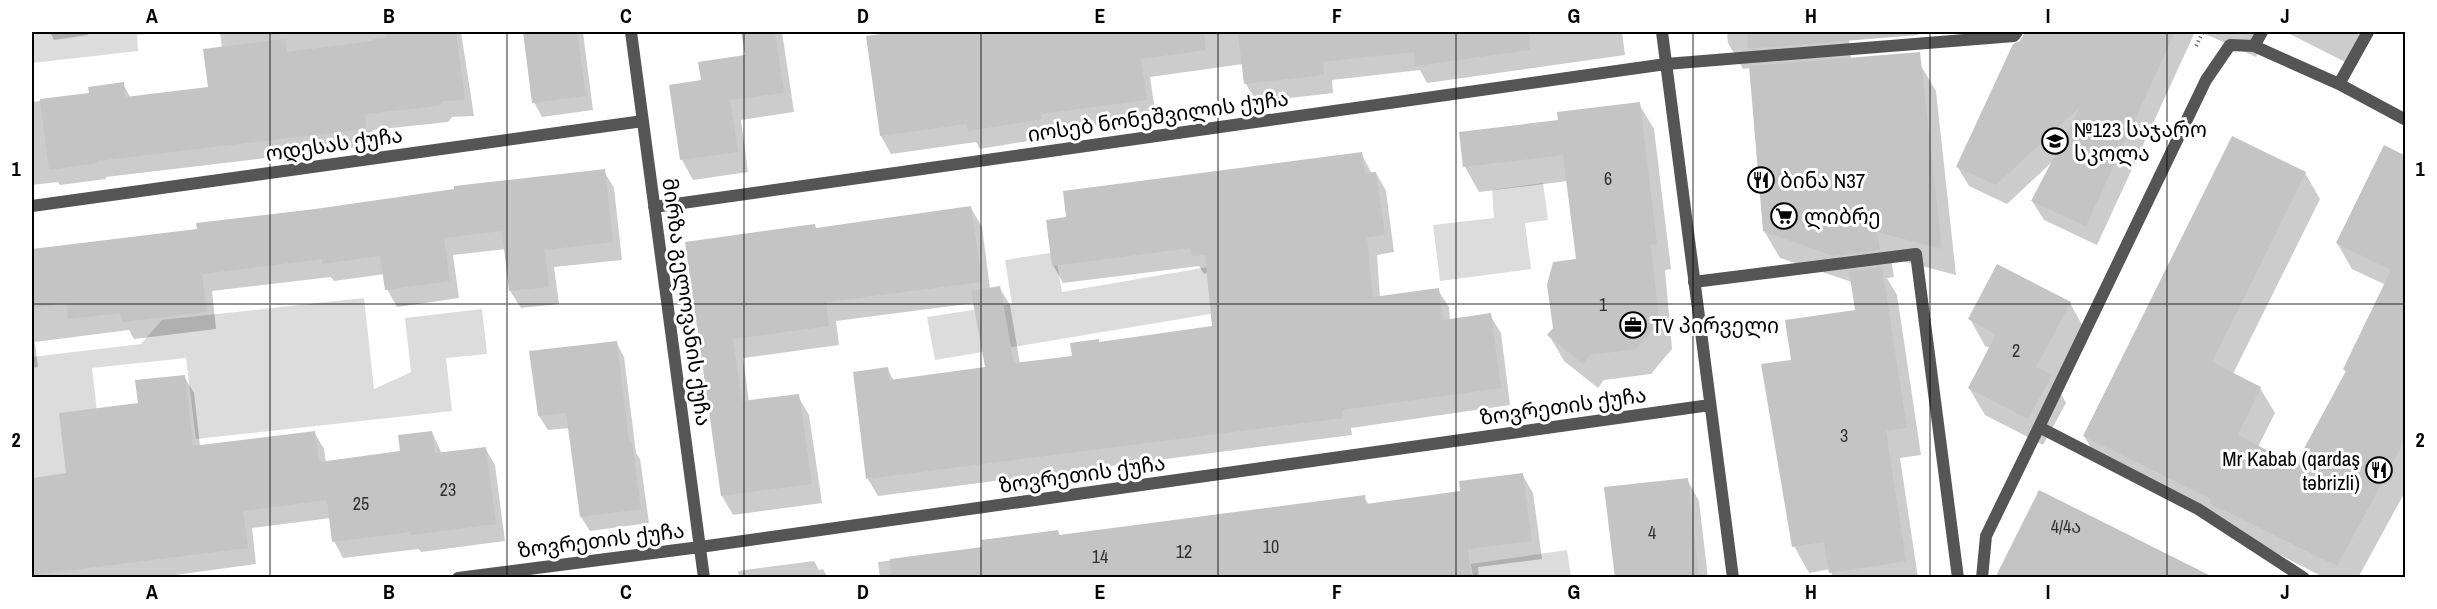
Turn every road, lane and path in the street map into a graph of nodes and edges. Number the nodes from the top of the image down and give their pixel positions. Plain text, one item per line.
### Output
1 (631, 32) edge
2 (1662, 32) edge
3 (2017, 32) edge
4 (2262, 32) edge
5 (2368, 32) edge
6 (2254, 46) junction
7 (1666, 64) junction
8 (2339, 84) junction
9 (2406, 120) edge
10 (643, 121) junction
11 (32, 206) edge
12 (654, 207) junction
13 (1694, 282) junction
14 (1710, 405) junction
15 (2039, 427) junction
16 (700, 547) junction
17 (458, 578) edge
18 (704, 578) edge
19 (1733, 578) edge
20 (1958, 578) edge
21 (1982, 578) edge
22 (2304, 578) edge

1 - 10 street, მირზა გელოვანის ქუჩა
2 - 7 street
3 - 7 street, იოსებ ნონეშვილის ქუჩა
4 - 6 street
5 - 8 street
6 - 8 street
6 - 15 street
7 - 12 street, იოსებ ნონეშვილის ქუჩა
7 - 13 street
8 - 9 street
10 - 11 street, ოდესას ქუჩა
10 - 12 street, მირზა გელოვანის ქუჩა
12 - 16 street, მირზა გელოვანის ქუჩა
13 - 14 street
13 - 20 street
14 - 16 street, ზოვრეთის ქუჩა
14 - 19 street
15 - 21 street
15 - 22 street
16 - 17 street, ზოვრეთის ქუჩა
16 - 18 street, მირზა გელოვანის ქუჩა

